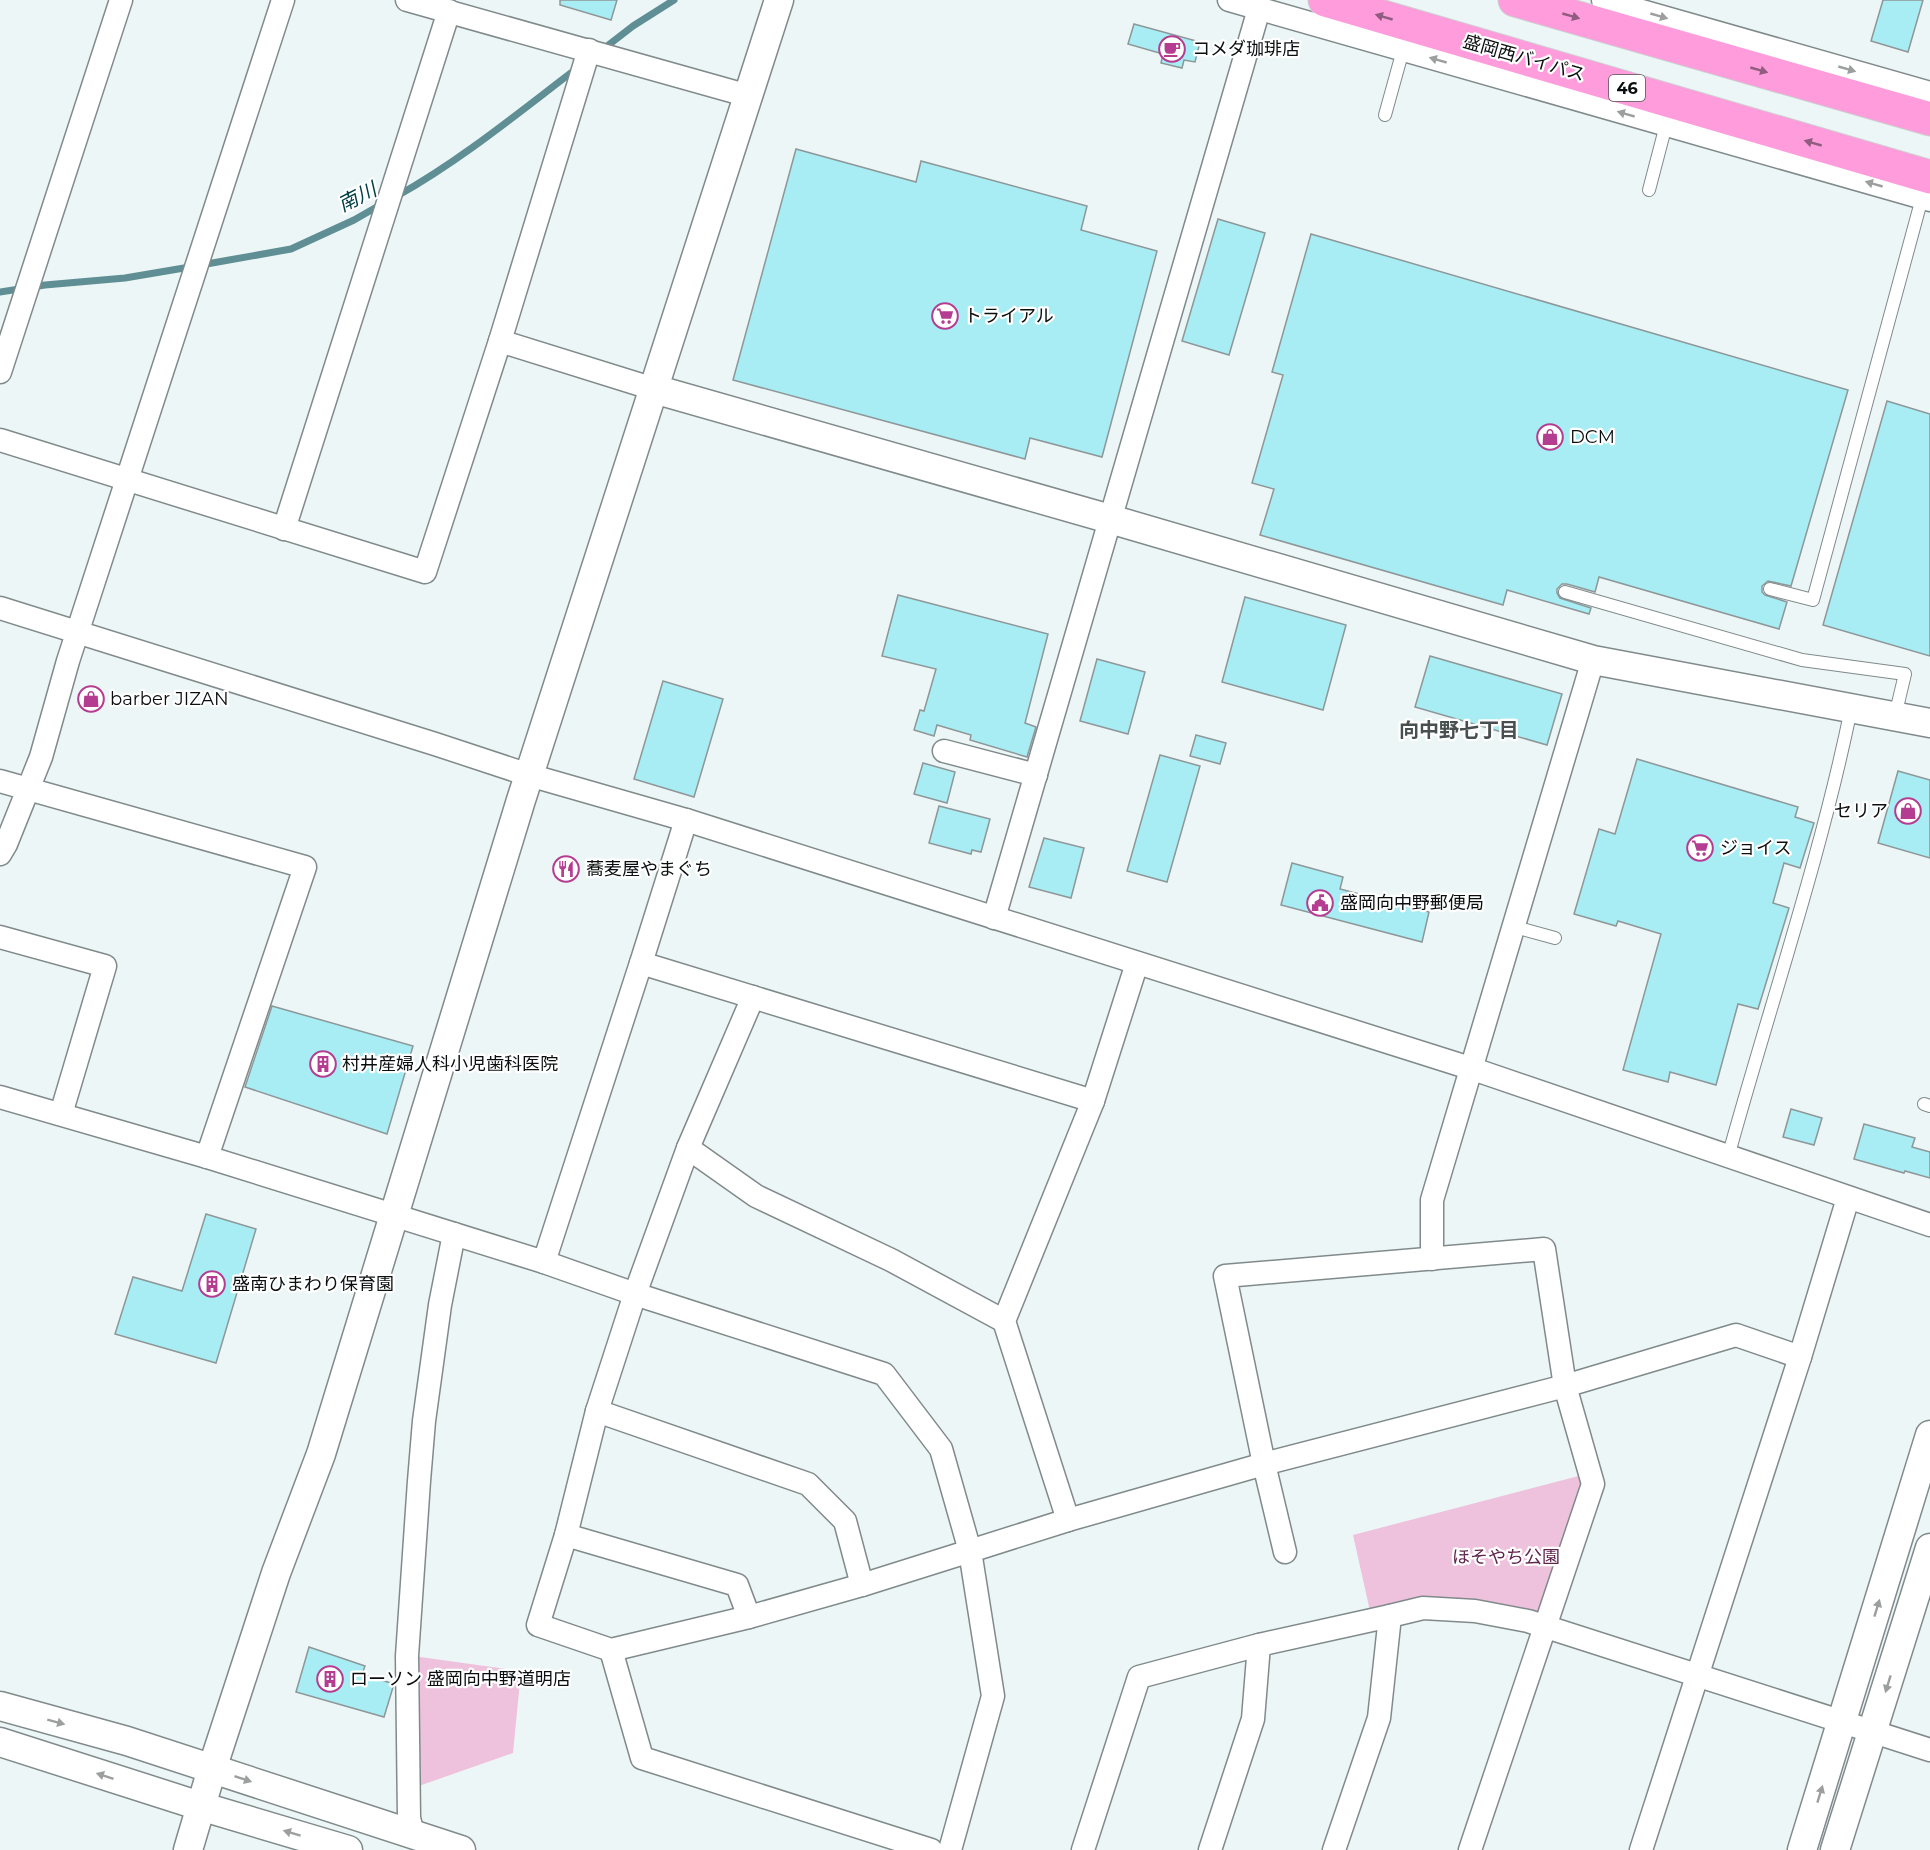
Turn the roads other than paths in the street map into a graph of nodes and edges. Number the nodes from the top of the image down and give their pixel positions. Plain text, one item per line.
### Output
1 (121, 0) edge
2 (283, 0) edge
3 (407, 0) edge
4 (779, 0) edge
5 (1230, 0) edge
6 (1324, 0) edge
7 (1515, 0) edge
8 (1603, 0) edge
9 (1259, 9) junction
10 (449, 11) junction
11 (589, 50) junction
12 (1403, 50) junction
13 (1930, 93) edge
14 (749, 96) junction
15 (1385, 115) dead end
16 (1930, 119) edge
17 (1666, 125) junction
18 (1649, 190) dead end
19 (1927, 192) edge
20 (500, 341) junction
21 (0, 372) edge
22 (654, 389) junction
23 (0, 440) edge
24 (127, 481) junction
25 (1110, 519) junction
26 (284, 529) junction
27 (1770, 589) dead end
28 (1565, 592) dead end
29 (0, 608) edge
30 (78, 632) junction
31 (1593, 660) junction
32 (1851, 707) junction
33 (1895, 716) junction
34 (1930, 723) edge
35 (944, 751) dead end
36 (529, 775) junction
37 (1036, 775) junction
38 (0, 781) edge
39 (28, 789) junction
40 (686, 820) junction
41 (0, 854) edge
42 (994, 918) junction
43 (1515, 927) junction
44 (0, 937) edge
45 (1555, 938) dead end
46 (641, 963) junction
47 (1137, 963) junction
48 (753, 997) junction
49 (1473, 1069) junction
50 (0, 1097) edge
51 (1093, 1101) junction
52 (61, 1114) junction
53 (688, 1148) junction
54 (207, 1157) junction
55 (1728, 1157) junction
56 (1848, 1198) junction
57 (394, 1216) junction
58 (1930, 1225) edge
59 (454, 1234) junction
60 (1432, 1259) junction
61 (544, 1262) junction
62 (635, 1294) junction
63 (1004, 1321) junction
64 (1800, 1357) junction
65 (1565, 1386) junction
66 (597, 1411) junction
67 (1930, 1435) edge
68 (1264, 1464) junction
69 (1068, 1520) junction
70 (566, 1535) junction
71 (1930, 1548) edge
72 (970, 1551) junction
73 (1285, 1552) dead end
74 (862, 1585) junction
75 (1390, 1616) junction
76 (749, 1617) junction
77 (1546, 1627) junction
78 (1260, 1645) junction
79 (611, 1650) junction
80 (1697, 1676) junction
81 (0, 1706) edge
82 (1842, 1722) junction
83 (1873, 1731) junction
84 (0, 1742) edge
85 (1930, 1750) edge
86 (212, 1769) junction
87 (200, 1806) junction
88 (413, 1834) junction
89 (188, 1850) edge
90 (348, 1850) edge
91 (461, 1850) edge
92 (931, 1850) edge
93 (950, 1850) edge
94 (1083, 1850) edge
95 (1210, 1850) edge
96 (1334, 1850) edge
97 (1470, 1850) edge
98 (1641, 1850) edge
99 (1802, 1850) edge
100 (1835, 1850) edge

1 - 21 street
2 - 24 street
3 - 10 street
4 - 14 street
5 - 9 street
19 -> 6 highway, 盛岡西バイパス / 46
7 -> 16 highway
8 -> 13 street
9 - 12 street
9 - 25 street
10 - 11 street
10 - 26 street
11 - 14 street
11 - 20 street
12 - 15 lane
17 -> 12 street
14 - 22 street
17 - 18 lane
19 -> 17 street
19 - 27 lane
20 - 22 street
20 - 26 street
22 - 25 street
22 - 36 street
23 - 24 street
24 - 26 street
24 - 30 street
25 - 31 street
25 - 37 street
28 - 33 lane
29 - 30 street
30 - 36 street
30 - 39 street
31 - 32 street
31 - 43 street
32 - 33 street
32 - 55 lane
33 - 34 street
35 - 37 street
36 - 40 street
36 - 57 street
37 - 42 street
38 - 39 street
39 - 41 street
39 - 54 street
40 - 42 street
40 - 46 street
42 - 47 street
43 - 45 lane
43 - 49 street
44 - 52 street
46 - 48 street
46 - 61 street
47 - 49 street
47 - 51 street
48 - 51 street
48 - 53 street
49 - 55 street
49 - 60 street
50 - 52 street
51 - 63 street
52 - 54 street
53 - 62 street
53 - 63 street
54 - 57 street
55 - 56 street
56 - 58 street
56 - 64 street
57 - 59 street
57 - 86 street
59 - 61 street
59 - 88 street
60 - 65 street
60 - 68 street
61 - 62 street
62 - 66 street
62 - 72 street
63 - 69 street
64 - 65 street
64 - 80 street
65 - 68 street
65 - 77 street
66 - 70 street
66 - 74 street
82 -> 67 street
68 - 69 street
68 - 73 street
69 - 72 street
70 - 76 street
70 - 79 street
71 -> 83 street
72 - 74 street
72 - 93 street
74 - 76 street
75 - 77 street
75 - 78 street
75 - 96 street
76 - 79 street
77 - 80 street
77 - 97 street
78 - 94 street
78 - 95 street
79 - 92 street
80 - 82 street
80 - 98 street
81 -> 86 street
82 - 83 street
99 -> 82 street
83 - 85 street
83 - 100 street
87 -> 84 street
86 - 87 street
86 -> 88 street
87 - 89 street
90 -> 87 street
88 - 91 street

